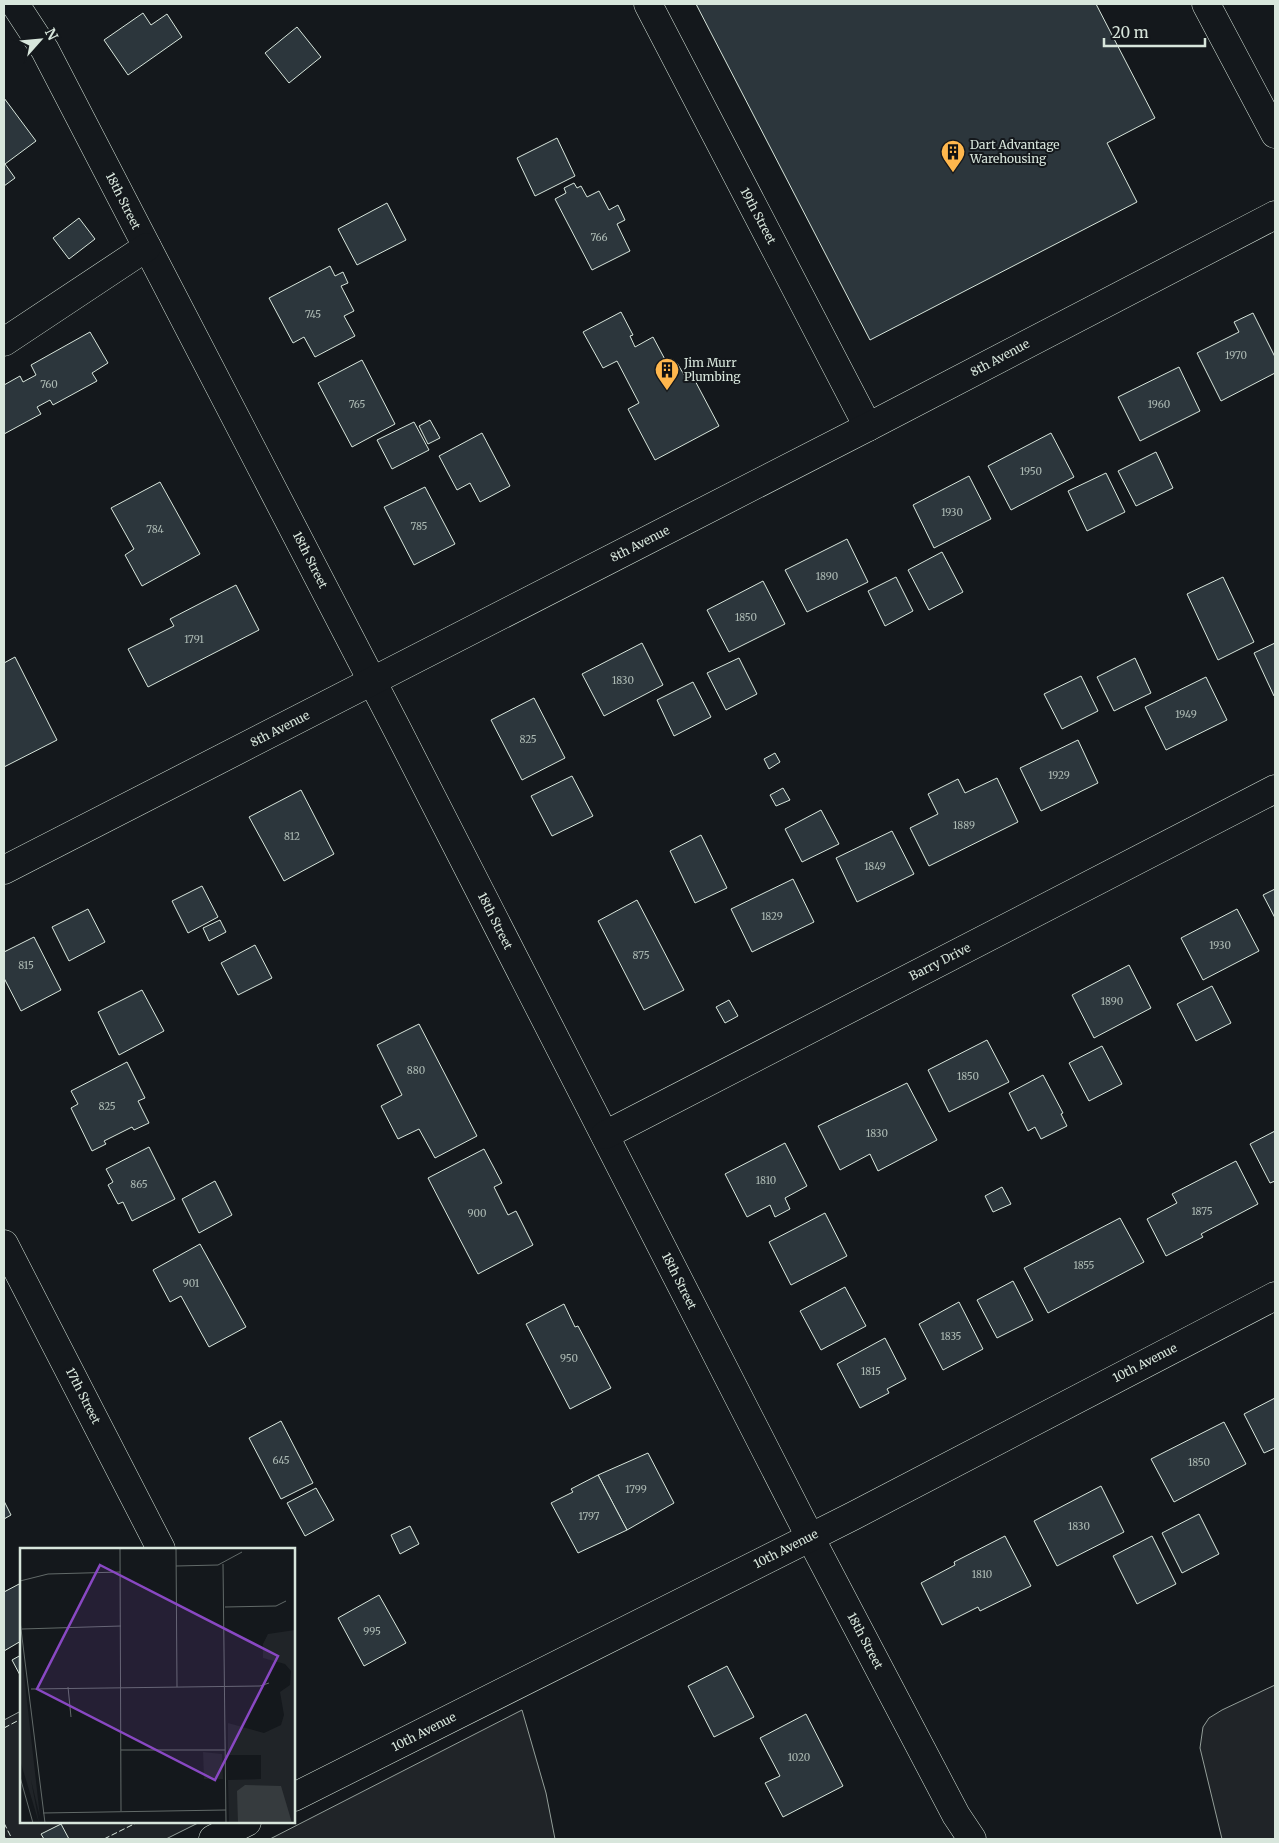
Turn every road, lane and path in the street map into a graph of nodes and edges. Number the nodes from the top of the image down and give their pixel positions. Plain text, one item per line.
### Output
1 (15, 4) edge
2 (648, 4) edge
3 (1206, 4) edge
4 (1275, 134) edge
5 (1275, 215) edge
6 (147, 247) junction
7 (4, 342) edge
8 (868, 427) junction
9 (372, 681) junction
10 (1275, 789) edge
11 (4, 870) edge
12 (605, 1135) junction
13 (4, 1244) edge
14 (1275, 1296) edge
15 (810, 1537) junction
16 (160, 1548) edge
17 (295, 1796) edge
18 (245, 1823) edge
19 (213, 1839) edge
20 (972, 1839) edge

1 - 6 street, 18th Street
2 - 8 street, 19th Street
3 - 4 street
5 - 8 street, 8th Avenue
6 - 7 street
6 - 9 street, 18th Street
8 - 9 street, 8th Avenue
9 - 11 street, 8th Avenue
9 - 12 street, 18th Street
10 - 12 street, Barry Drive
12 - 15 street, 18th Street
13 - 16 street, 17th Street
14 - 15 street, 10th Avenue
15 - 17 street, 10th Avenue
15 - 20 street, 18th Street
18 - 19 street

